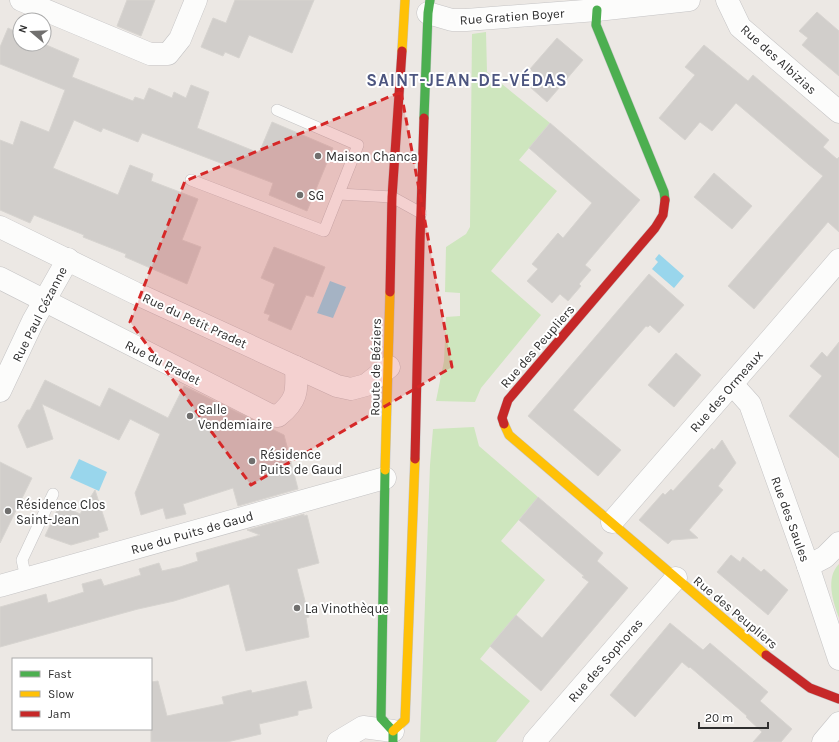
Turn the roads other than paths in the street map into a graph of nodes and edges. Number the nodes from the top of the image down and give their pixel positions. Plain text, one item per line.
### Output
1 (21, 0) edge
2 (196, 0) edge
3 (405, 0) edge
4 (689, 0) edge
5 (727, 0) edge
6 (425, 6) edge
7 (597, 10) junction
8 (277, 110) dead end
9 (839, 112) edge
10 (191, 180) dead end
11 (339, 194) junction
12 (392, 197) junction
13 (421, 213) junction
14 (0, 226) edge
15 (68, 259) junction
16 (839, 260) edge
17 (0, 278) edge
18 (45, 300) junction
19 (296, 367) junction
20 (389, 367) junction
21 (732, 384) junction
22 (0, 391) edge
23 (389, 479) junction
24 (53, 494) dead end
25 (612, 522) junction
26 (839, 543) edge
27 (808, 566) junction
28 (26, 578) junction
29 (676, 578) junction
30 (0, 586) edge
31 (839, 659) edge
32 (839, 699) edge
33 (839, 723) edge
34 (393, 737) edge
35 (338, 742) edge
36 (534, 742) edge
37 (823, 742) edge

1 - 2 street
3 - 12 main road, Route de Béziers
4 - 7 street, Rue Gratien Boyer
5 - 9 street, Rue des Albizias
6 - 7 street, Rue Gratien Boyer
6 - 13 main road
7 - 25 main road, Rue des Peupliers
8 - 11 lane
10 - 11 lane
11 - 12 lane
12 - 13 lane
12 - 20 main road, Route de Béziers
13 - 34 main road
14 - 15 street, Rue du Petit Pradet
15 - 18 street, Rue Paul Cézanne
15 - 19 street, Rue du Petit Pradet
16 - 21 street, Rue des Ormeaux
17 - 18 street, Rue du Pradet
18 - 19 street, Rue du Pradet
18 - 22 street, Rue Paul Cézanne
19 - 20 street, Rue du Petit Pradet
20 - 23 main road, Route de Béziers
21 - 25 street, Rue des Ormeaux
21 - 27 street, Rue des Saules
23 - 28 street, Rue du Puits de Gaud
23 - 34 main road, Route de Béziers
24 - 28 lane
25 - 29 main road, Rue des Peupliers
26 - 27 street
27 - 31 street, Rue des Saules
28 - 30 street, Rue du Puits de Gaud
29 - 32 main road, Rue des Peupliers
29 - 36 street, Rue des Sophoras
33 - 37 street
34 - 35 street

